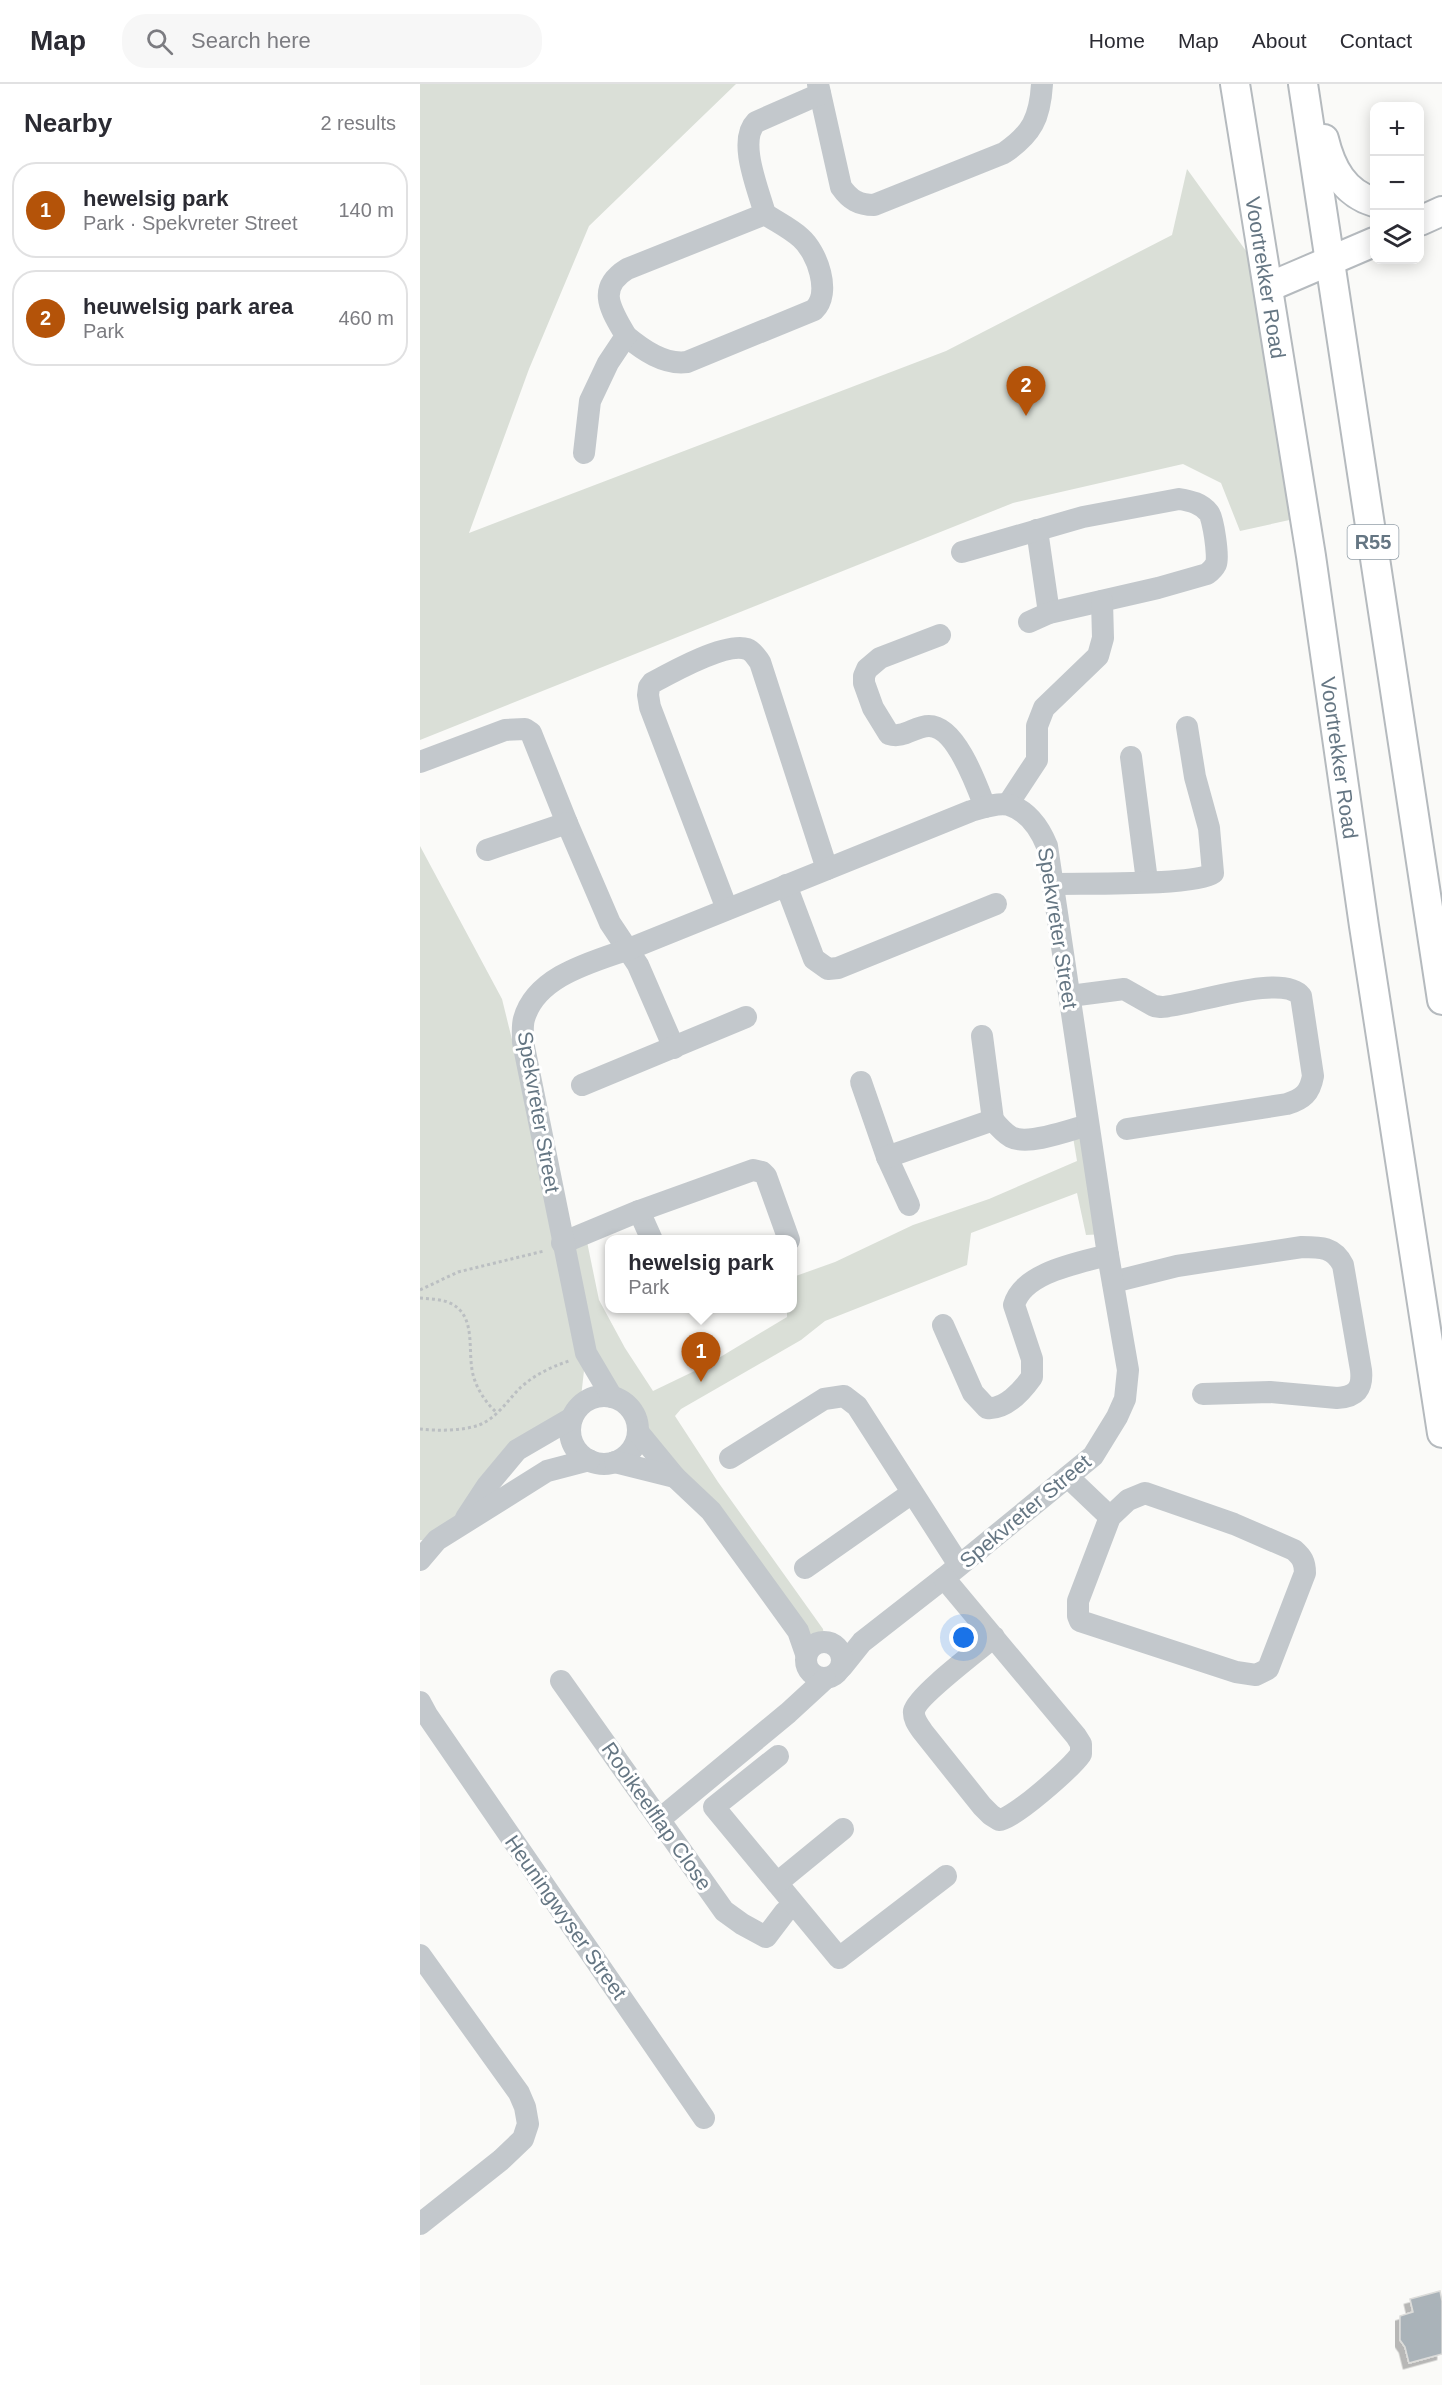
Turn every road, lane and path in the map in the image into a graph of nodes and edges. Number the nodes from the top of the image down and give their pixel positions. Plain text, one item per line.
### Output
1 (1042, 84) edge
2 (1235, 84) edge
3 (1303, 84) edge
4 (1315, 84) edge
5 (819, 89) edge
6 (1370, 200) edge
7 (1442, 201) edge
8 (1424, 203) edge
9 (1442, 211) edge
10 (765, 214) junction
11 (1424, 219) edge
12 (1370, 244) edge
13 (1331, 262) junction
14 (1269, 286) junction
15 (626, 336) junction
16 (584, 453) dead end
17 (1037, 530) junction
18 (962, 552) dead end
19 (1102, 601) junction
20 (940, 635) dead end
21 (1187, 727) dead end
22 (1131, 757) dead end
23 (420, 762) edge
24 (1008, 804) junction
25 (985, 807) junction
26 (567, 823) junction
27 (487, 850) dead end
28 (827, 868) junction
29 (1148, 881) junction
30 (1053, 884) junction
31 (786, 885) junction
32 (996, 904) dead end
33 (727, 909) junction
34 (629, 949) junction
35 (1070, 996) junction
36 (1442, 1000) edge
37 (746, 1017) dead end
38 (982, 1036) dead end
39 (674, 1048) junction
40 (861, 1082) dead end
41 (582, 1085) dead end
42 (993, 1120) junction
43 (1088, 1125) junction
44 (1127, 1129) dead end
45 (887, 1157) junction
46 (909, 1205) dead end
47 (639, 1211) junction
48 (650, 1235) edge
49 (788, 1235) edge
50 (563, 1245) junction
51 (1108, 1255) junction
52 (1113, 1282) junction
53 (420, 1290) edge
54 (420, 1298) edge
55 (943, 1325) dead end
56 (586, 1353) junction
57 (1203, 1394) dead end
58 (612, 1397) junction
59 (497, 1413) junction
60 (574, 1416) junction
61 (420, 1429) edge
62 (638, 1432) junction
63 (1442, 1433) edge
64 (730, 1458) dead end
65 (589, 1460) junction
66 (615, 1462) junction
67 (547, 1471) junction
68 (675, 1477) junction
69 (1068, 1477) junction
70 (912, 1493) junction
71 (1110, 1517) junction
72 (463, 1522) junction
73 (428, 1542) edge
74 (420, 1560) edge
75 (805, 1568) dead end
76 (952, 1572) junction
77 (994, 1637) junction
78 (823, 1660) junction
79 (561, 1681) dead end
80 (422, 1708) edge
81 (778, 1756) dead end
82 (660, 1819) junction
83 (843, 1829) dead end
84 (946, 1876) dead end
85 (777, 1883) junction
86 (794, 1906) junction
87 (420, 1955) edge
88 (704, 2118) dead end
89 (420, 2224) edge

1 - 5 street
2 - 14 main road, Voortrekker Road
3 - 13 main road, R55
4 - 6 main road
5 - 10 street
7 - 8 main road
9 - 11 main road
10 - 15 street
10 - 15 street
12 - 13 main road
13 - 14 main road
13 - 36 main road, R55
14 - 63 main road, Voortrekker Road
15 - 16 street
17 - 18 street
17 - 19 street
17 - 19 street
19 - 24 street
20 - 25 street
21 - 29 street
22 - 29 street
23 - 26 street
24 - 25 street, Spekvreter Street
24 - 30 street, Spekvreter Street
25 - 28 street, Spekvreter Street
26 - 27 street
26 - 34 street
28 - 31 street, Spekvreter Street
28 - 33 street
29 - 30 street
30 - 35 street, Spekvreter Street
31 - 32 street
31 - 33 street, Spekvreter Street
33 - 34 street, Spekvreter Street
34 - 39 street
34 - 50 street, Spekvreter Street
35 - 43 street, Spekvreter Street
35 - 44 street
37 - 39 street
38 - 42 street
39 - 41 street
40 - 45 street
42 - 43 street
42 - 45 street
43 - 51 street, Spekvreter Street
45 - 46 street
47 - 48 street
47 - 49 street
47 - 50 street
50 - 53 path
50 - 56 street, Spekvreter Street
51 - 52 street, Spekvreter Street
51 - 55 street
52 - 57 street
52 - 69 street, Spekvreter Street
54 - 59 path
56 - 58 street, Spekvreter Street
56 - 59 path
56 - 60 street, Spekvreter Street
58 - 60 street
58 - 62 street
59 - 61 path
60 - 65 street
60 - 67 street
60 - 72 street
62 - 66 street
62 - 68 street
64 - 70 street
65 - 66 street
65 - 67 street
66 - 68 street
67 - 72 street
68 - 78 street
69 - 71 street
69 - 76 street, Spekvreter Street
70 - 75 street
70 - 76 street
71 - 71 street
72 - 73 street
73 - 74 street
76 - 77 street
76 - 78 street, Spekvreter Street
77 - 77 street
78 - 82 street, Spekvreter Street
79 - 82 street, Rooikeelflap Close
80 - 88 street, Heuningwyser Street
81 - 85 street
82 - 86 street, Rooikeelflap Close
83 - 85 street
84 - 86 street
85 - 86 street
87 - 89 street

